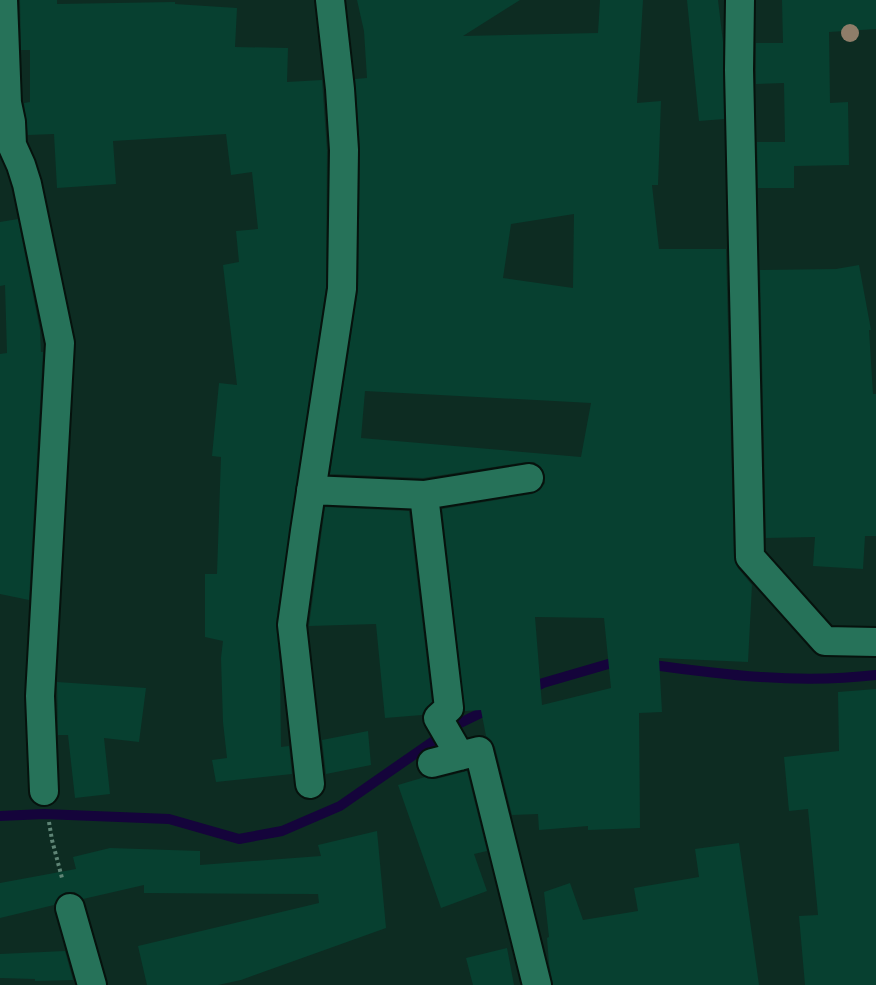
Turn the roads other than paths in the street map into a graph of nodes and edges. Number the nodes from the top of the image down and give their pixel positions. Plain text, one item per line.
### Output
1 (3, 0) edge
2 (330, 0) edge
3 (740, 0) edge
4 (530, 478) dead end
5 (311, 490) junction
6 (424, 495) junction
7 (876, 642) edge
8 (310, 784) dead end
9 (44, 791) dead end
10 (70, 908) dead end
11 (92, 985) edge
12 (537, 985) edge

1 - 9 street
2 - 5 street
3 - 7 street
4 - 6 street
5 - 6 street
5 - 8 street
6 - 12 street
10 - 11 street

